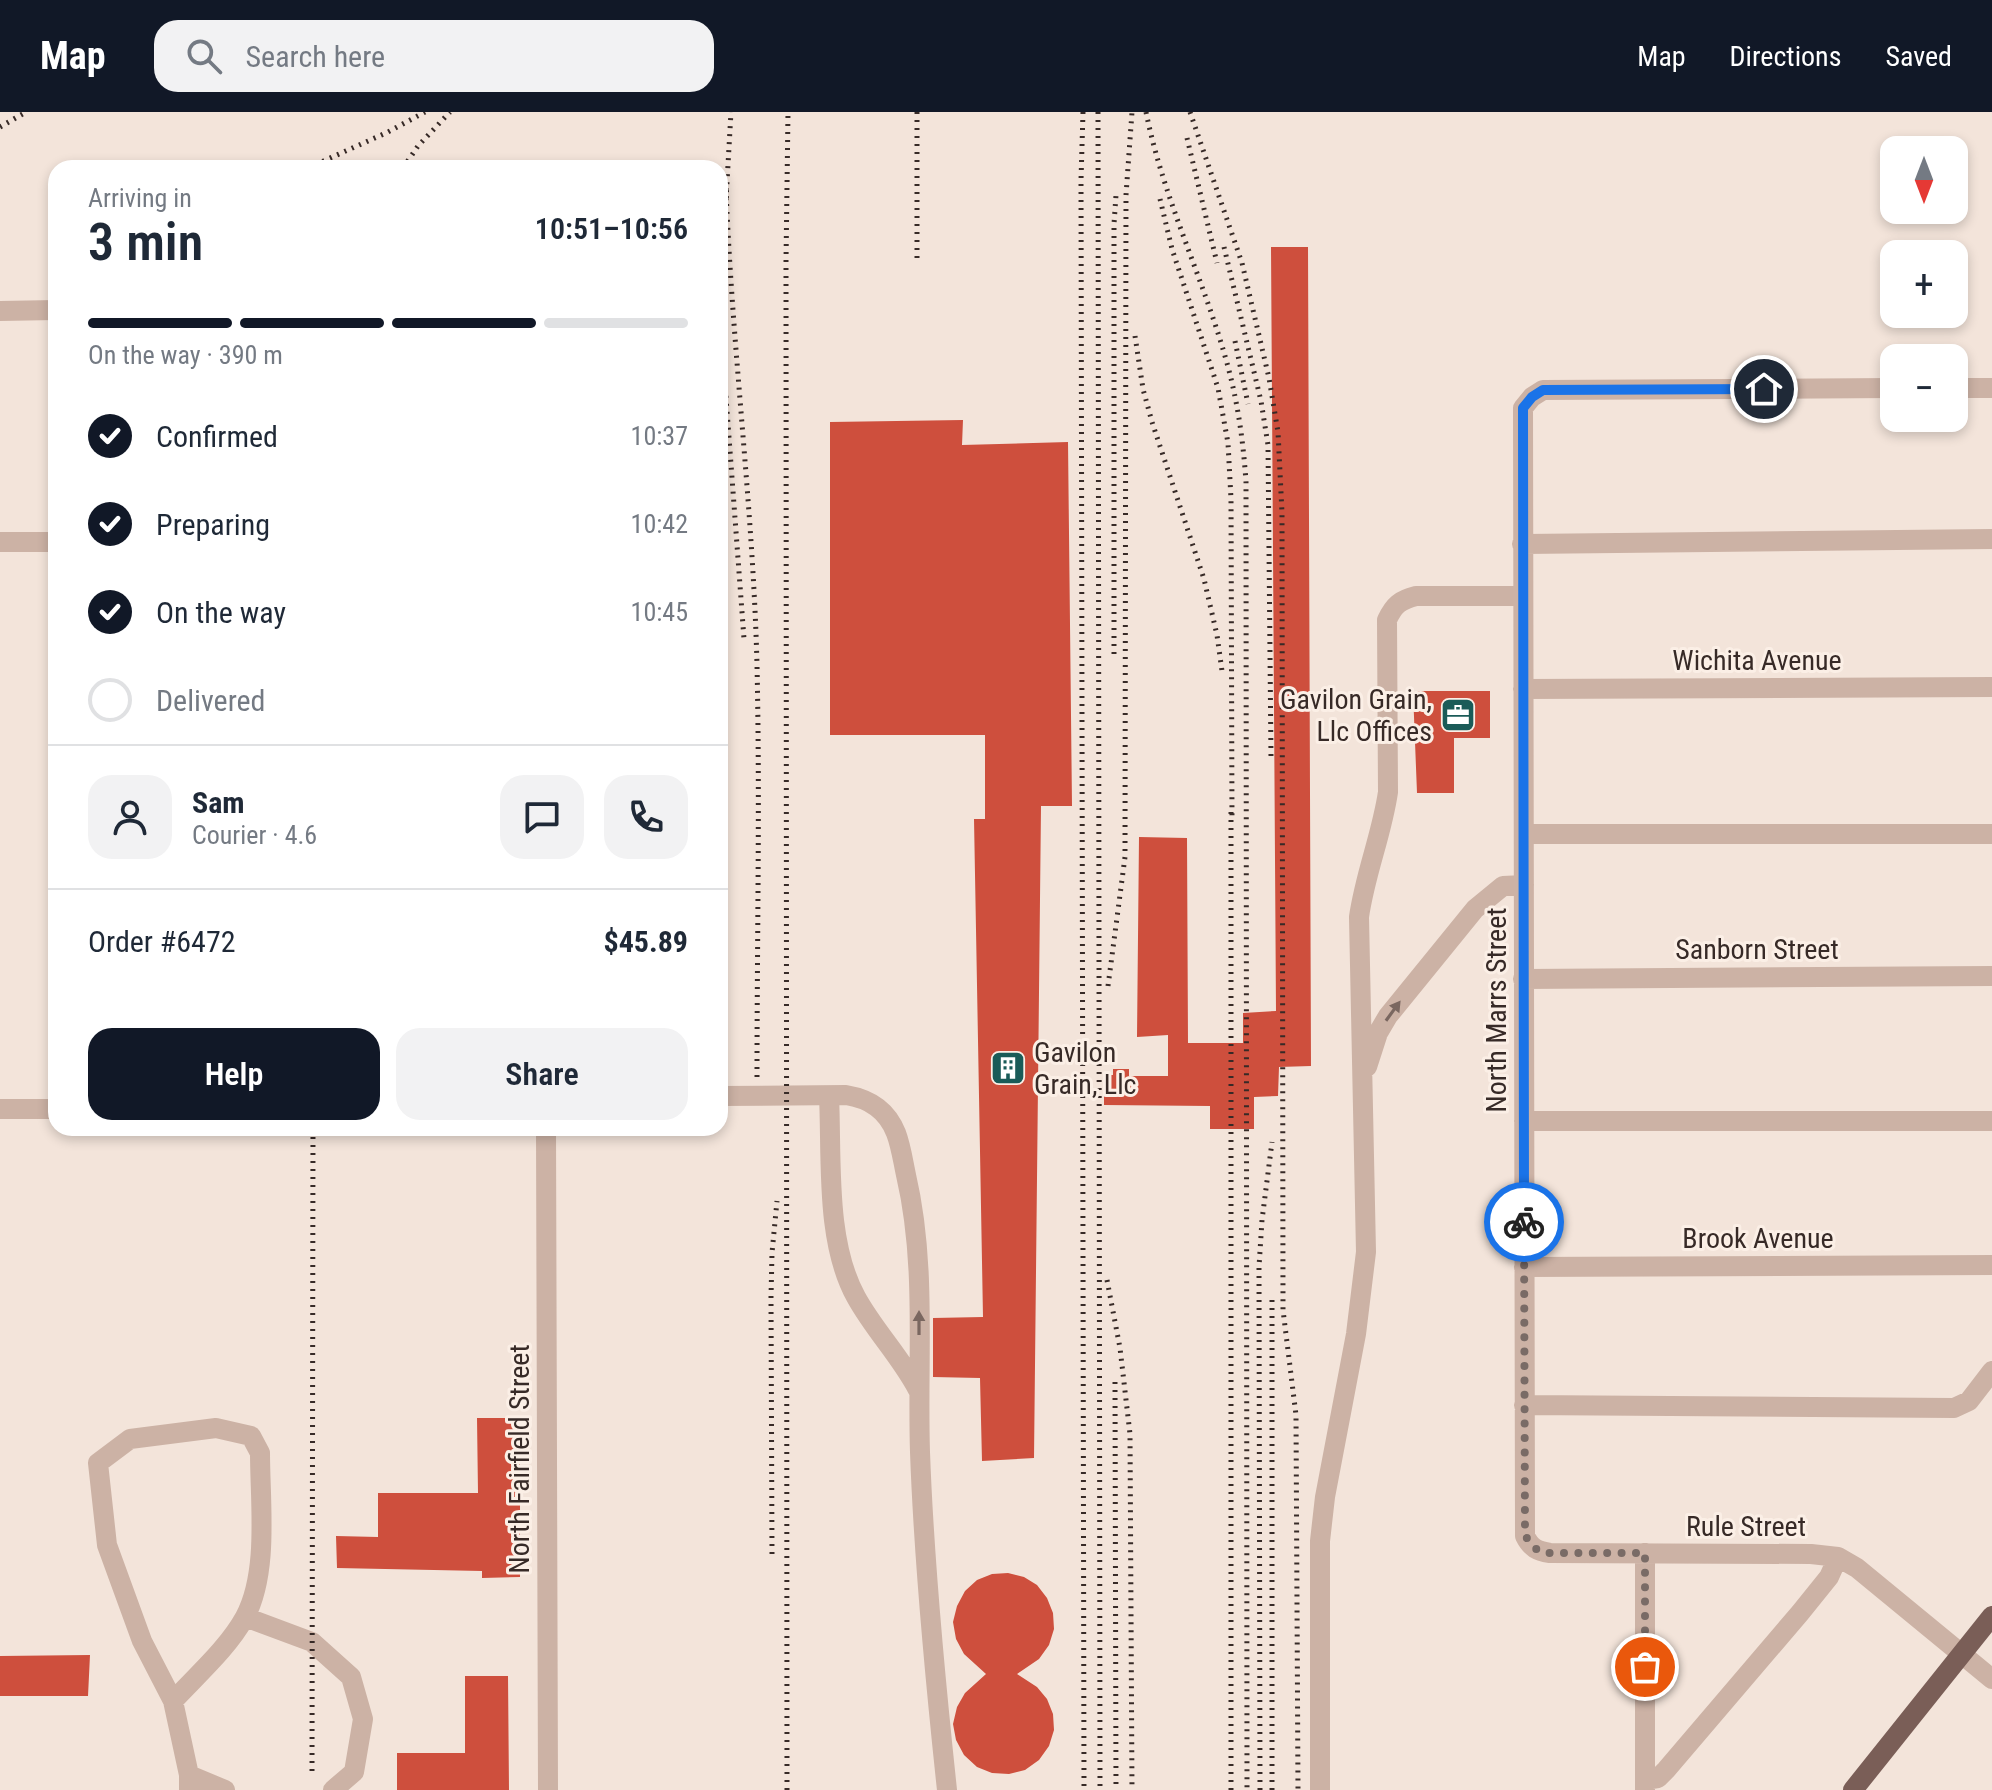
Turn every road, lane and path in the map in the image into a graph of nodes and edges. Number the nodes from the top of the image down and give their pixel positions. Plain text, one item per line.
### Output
1 (48, 310) edge
2 (0, 311) edge
3 (1880, 388) edge
4 (1968, 388) edge
5 (1992, 388) edge
6 (1992, 539) edge
7 (0, 542) edge
8 (48, 542) edge
9 (1522, 544) junction
10 (1522, 596) junction
11 (1992, 687) edge
12 (1523, 689) junction
13 (1524, 834) junction
14 (1992, 834) edge
15 (1524, 885) junction
16 (1992, 976) edge
17 (1523, 979) junction
18 (1362, 1082) junction
19 (728, 1096) edge
20 (829, 1096) junction
21 (0, 1109) edge
22 (48, 1109) edge
23 (1524, 1121) junction
24 (1992, 1121) edge
25 (546, 1136) edge
26 (1992, 1265) edge
27 (1524, 1267) junction
28 (1992, 1371) edge
29 (920, 1394) junction
30 (1524, 1405) junction
31 (1524, 1476) joint
32 (1645, 1553) junction
33 (1838, 1557) junction
34 (1992, 1616) edge
35 (245, 1617) junction
36 (1962, 1653) junction
37 (1992, 1679) edge
38 (173, 1701) junction
39 (189, 1782) edge
40 (1645, 1785) edge
41 (225, 1790) edge
42 (333, 1790) edge
43 (548, 1790) edge
44 (947, 1790) edge
45 (1320, 1790) edge
46 (1853, 1790) edge

1 - 2 street
3 - 9 street, North Marrs Street
4 - 5 street
6 - 9 street
7 - 8 street
9 - 10 street, North Marrs Street
10 - 12 street, North Marrs Street
10 - 18 street
11 - 12 street, Wichita Avenue
12 - 13 street, North Marrs Street
13 - 14 street
13 - 15 street, North Marrs Street
15 - 17 street, North Marrs Street
18 -> 15 street
16 - 17 street, Sanborn Street
17 - 23 street, North Marrs Street
18 - 45 street
19 - 20 street
20 - 29 street
29 -> 20 street
21 - 22 street
23 - 24 street
23 - 27 street, North Marrs Street
25 - 43 street, North Fairfield Street
26 - 27 street, Brook Avenue
27 - 30 street, North Marrs Street
28 - 30 street
29 - 44 street
30 - 31 street, North Marrs Street
31 - 32 street, Rule Street
32 - 33 street, Rule Street
32 - 40 street
33 - 36 street, Rule Street
33 - 40 street
34 - 36 main road
35 - 38 street
35 - 38 street
35 - 42 street
36 - 37 street, Rule Street
36 - 46 main road
38 - 39 street
39 - 41 street

